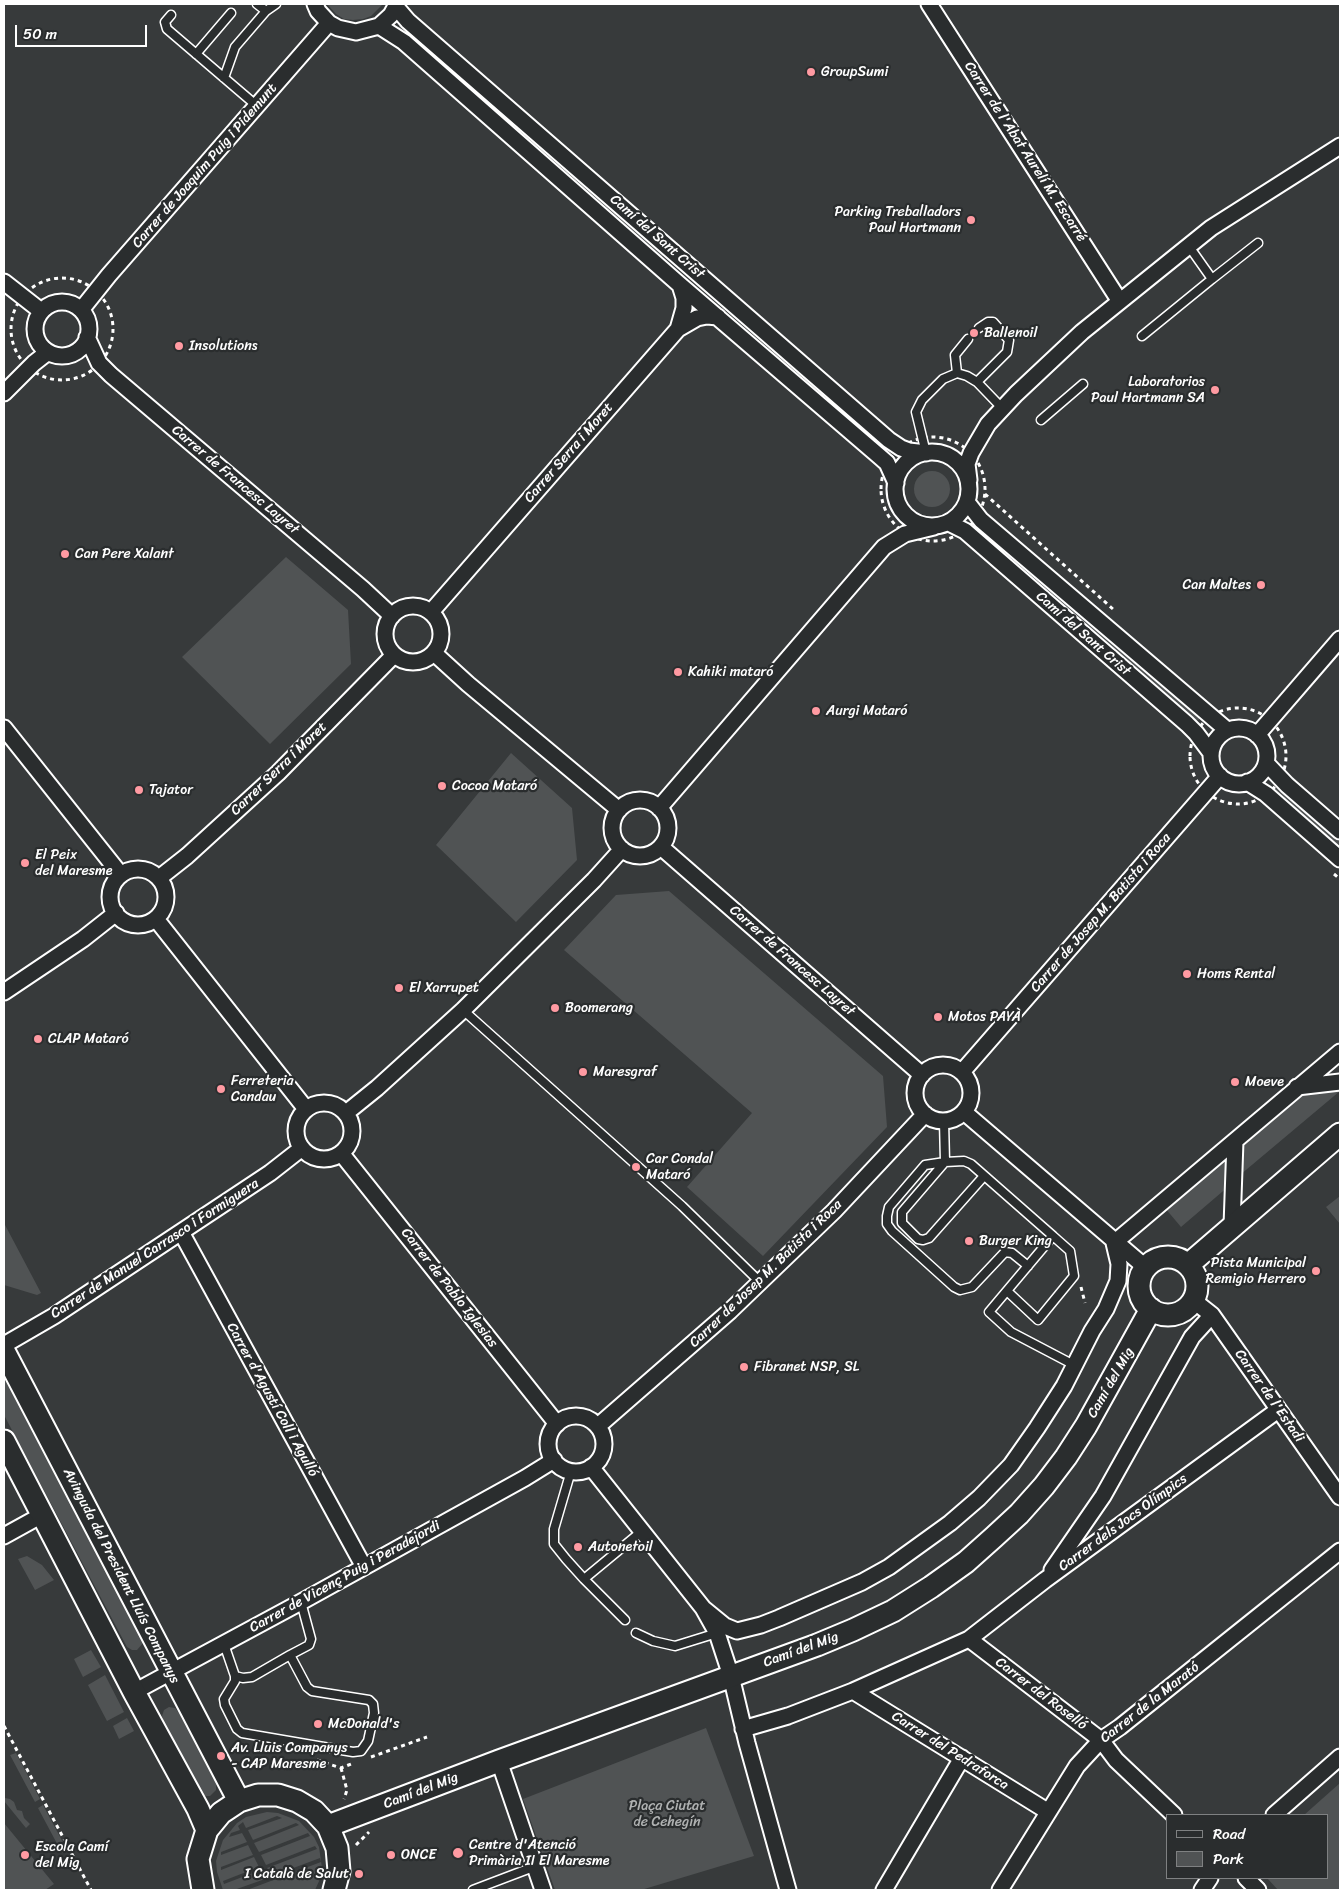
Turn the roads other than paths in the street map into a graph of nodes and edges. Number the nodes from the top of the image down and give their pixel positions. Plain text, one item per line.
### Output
1 (257, 4) edge
2 (276, 4) edge
3 (316, 4) edge
4 (929, 4) edge
5 (396, 5) edge
6 (266, 11) junction
7 (231, 13) dead end
8 (171, 15) dead end
9 (329, 23) junction
10 (379, 26) junction
11 (196, 54) junction
12 (224, 78) junction
13 (257, 106) junction
14 (1340, 146) edge
15 (1258, 243) dead end
16 (1188, 245) junction
17 (1212, 280) junction
18 (4, 282) edge
19 (680, 285) junction
20 (1119, 300) junction
21 (81, 310) junction
22 (41, 311) junction
23 (718, 317) junction
24 (979, 328) dead end
25 (678, 329) junction
26 (1142, 336) dead end
27 (87, 337) junction
28 (968, 339) dead end
29 (48, 352) junction
30 (957, 373) junction
31 (977, 382) junction
32 (1083, 384) dead end
33 (4, 394) edge
34 (1003, 409) junction
35 (1042, 420) dead end
36 (926, 453) junction
37 (969, 480) junction
38 (896, 483) junction
39 (967, 502) junction
40 (949, 523) junction
41 (934, 527) junction
42 (431, 612) junction
43 (392, 616) junction
44 (1340, 639) edge
45 (434, 653) junction
46 (394, 655) junction
47 (4, 728) edge
48 (1227, 730) junction
49 (1257, 735) junction
50 (1211, 752) junction
51 (1266, 763) junction
52 (1220, 776) junction
53 (1247, 782) junction
54 (659, 808) junction
55 (619, 810) junction
56 (1340, 831) edge
57 (661, 847) junction
58 (622, 849) junction
59 (1340, 859) edge
60 (121, 875) junction
61 (159, 878) junction
62 (116, 913) junction
63 (156, 919) junction
64 (4, 992) edge
65 (463, 1010) junction
66 (1340, 1052) edge
67 (962, 1072) junction
68 (922, 1075) junction
69 (1340, 1082) edge
70 (1297, 1087) junction
71 (306, 1109) junction
72 (964, 1112) junction
73 (346, 1113) junction
74 (925, 1114) junction
75 (944, 1121) junction
76 (1340, 1134) edge
77 (1236, 1141) junction
78 (302, 1148) junction
79 (342, 1153) junction
80 (946, 1162) junction
81 (984, 1176) junction
82 (1232, 1226) junction
83 (181, 1232) junction
84 (1053, 1236) junction
85 (1114, 1242) junction
86 (1184, 1255) junction
87 (1028, 1266) junction
88 (1144, 1267) junction
89 (760, 1282) junction
90 (1007, 1291) junction
91 (1193, 1300) junction
92 (1143, 1304) junction
93 (1212, 1315) junction
94 (4, 1344) edge
95 (4, 1351) edge
96 (1074, 1365) junction
97 (1278, 1410) junction
98 (557, 1424) junction
99 (598, 1426) junction
100 (4, 1441) edge
101 (554, 1460) junction
102 (591, 1467) junction
103 (571, 1471) junction
104 (1340, 1497) edge
105 (42, 1515) junction
106 (642, 1531) junction
107 (4, 1536) edge
108 (1340, 1551) edge
109 (364, 1567) junction
110 (584, 1579) junction
111 (1045, 1580) junction
112 (301, 1602) junction
113 (704, 1608) junction
114 (625, 1620) dead end
115 (636, 1633) dead end
116 (717, 1633) junction
117 (969, 1639) junction
118 (224, 1644) junction
119 (290, 1655) junction
120 (167, 1674) junction
121 (235, 1676) junction
122 (731, 1676) junction
123 (853, 1690) junction
124 (134, 1692) junction
125 (743, 1729) junction
126 (1101, 1740) junction
127 (1340, 1757) edge
128 (962, 1758) junction
129 (499, 1761) junction
130 (239, 1801) junction
131 (1047, 1811) junction
132 (1173, 1814) edge
133 (1275, 1814) edge
134 (328, 1826) junction
135 (207, 1830) junction
136 (536, 1866) junction
137 (1209, 1879) edge
138 (1247, 1879) edge
139 (202, 1890) edge
140 (334, 1890) edge
141 (473, 1890) edge
142 (543, 1890) edge
143 (788, 1890) edge
144 (884, 1890) edge
145 (1000, 1890) edge
146 (1202, 1890) edge
147 (1258, 1890) edge

1 - 6 lane
2 - 6 lane
3 - 9 street
4 - 20 street, Carrer de l'Abat Aurelí M. Escarré
5 - 10 street
5 - 36 street, Camí del Sant Crist
6 - 12 lane
7 - 11 lane
8 - 11 lane
9 - 10 street
9 - 13 street, Carrer de Joaquim Puig i Pidemunt
10 - 19 street, Camí del Sant Crist
11 - 12 lane
12 - 13 lane
13 - 21 street, Carrer de Joaquim Puig i Pidemunt
14 - 16 street
15 - 17 lane
16 - 17 lane
16 - 20 street
17 - 26 lane
18 - 22 street
19 - 23 street, Camí del Sant Crist
19 - 25 street, Carrer Serra i Moret
20 - 34 street
21 - 22 street
21 - 27 street
22 - 29 street
23 - 25 street
23 - 38 street, Camí del Sant Crist
24 - 31 lane
25 - 42 street, Carrer Serra i Moret
27 - 29 street
27 - 43 street, Carrer de Francesc Layret
28 - 30 lane
29 - 33 street
30 - 31 lane
30 - 36 lane
31 - 34 lane
32 - 35 lane
34 - 37 street
36 - 37 street
36 - 38 street
37 - 39 street
38 - 41 street
39 - 40 street
39 - 48 street, Camí del Sant Crist
40 - 41 street
40 - 50 street, Camí del Sant Crist
41 - 54 street
42 - 43 street
42 - 45 street
43 - 46 street
44 - 49 street
45 - 46 street
45 - 55 street
46 - 61 street, Carrer Serra i Moret
47 - 60 street
48 - 49 street
48 - 50 street
49 - 51 street
50 - 52 street
51 - 53 street
51 - 56 street
52 - 53 street
52 - 67 street, Carrer de Josep M. Batista i Roca
53 - 59 street
54 - 55 street
54 - 57 street
55 - 58 street
57 - 58 street
57 - 68 street, Carrer de Francesc Layret
58 - 65 street
60 - 61 street
60 - 62 street
61 - 63 street
62 - 63 street
62 - 64 street
63 - 71 street
65 - 73 street
65 - 89 lane
66 - 70 street
67 - 68 street
67 - 72 street
68 - 74 street
69 - 70 street
70 - 77 street
71 - 73 street
71 - 78 street
72 - 75 street
72 - 85 street
73 - 79 street
74 - 75 street
74 - 89 street, Carrer de Josep M. Batista i Roca
75 - 80 lane
76 - 82 street
77 - 82 street
77 - 85 street
78 - 79 street
78 - 83 street, Carrer de Manuel Carrasco i Formiguera
79 - 98 street, Carrer de Pablo Iglesias
80 - 81 lane
80 - 81 lane
80 - 87 lane
81 - 84 lane
82 - 86 street
83 - 94 street, Carrer de Manuel Carrasco i Formiguera
83 - 109 street, Carrer d'Agustí Coll i Agulló
84 - 87 lane
84 - 90 lane
85 - 88 street
85 - 96 street
86 - 88 street
86 - 91 street
87 - 90 lane
88 - 92 street
89 - 99 street, Carrer de Josep M. Batista i Roca
90 - 96 lane
91 - 92 street
91 - 93 street, Carrer de l'Estadi
92 - 122 street, Camí del Mig
93 - 97 street, Carrer de l'Estadi
93 - 111 street
95 - 120 street, Avinguda del President Lluís Companys
96 - 113 street
97 - 104 street, Carrer de l'Estadi
97 - 111 street, Carrer dels Jocs Olímpics
98 - 99 street
98 - 101 street
99 - 102 street
100 - 105 street
101 - 103 street
101 - 109 street, Carrer de Vicenç Puig i Peradejordi
102 - 103 street
102 - 106 street
103 - 110 lane
105 - 107 street
105 - 124 street
106 - 110 lane
106 - 113 street
108 - 126 street, Carrer de la Marató
109 - 112 street, Carrer de Vicenç Puig i Peradejordi
110 - 114 lane
111 - 117 street, Carrer dels Jocs Olímpics
112 - 118 street, Carrer de Vicenç Puig i Peradejordi
112 - 119 lane
113 - 116 street
115 - 116 lane
116 - 122 street
117 - 123 street
117 - 126 street, Carrer del Roselló
118 - 120 street, Carrer de Vicenç Puig i Peradejordi
118 - 121 lane
119 - 121 lane
119 - 121 lane
120 - 124 street, Carrer de Vicenç Puig i Peradejordi
120 - 130 street, Avinguda del President Lluís Companys
122 - 125 street
122 - 129 street, Camí del Mig
123 - 125 street
123 - 128 street, Carrer del Pedraforca
124 - 135 street
125 - 143 street
126 - 131 street, Carrer de la Marató
126 - 132 street, Carrer del Roselló
127 - 133 street
128 - 131 street, Carrer del Pedraforca
128 - 144 street
129 - 134 street, Camí del Mig
129 - 136 street
130 - 134 street
130 - 135 street
131 - 145 street, Carrer de la Marató
134 - 140 street
135 - 139 street
136 - 141 lane
136 - 142 street
137 - 146 street
138 - 147 street

